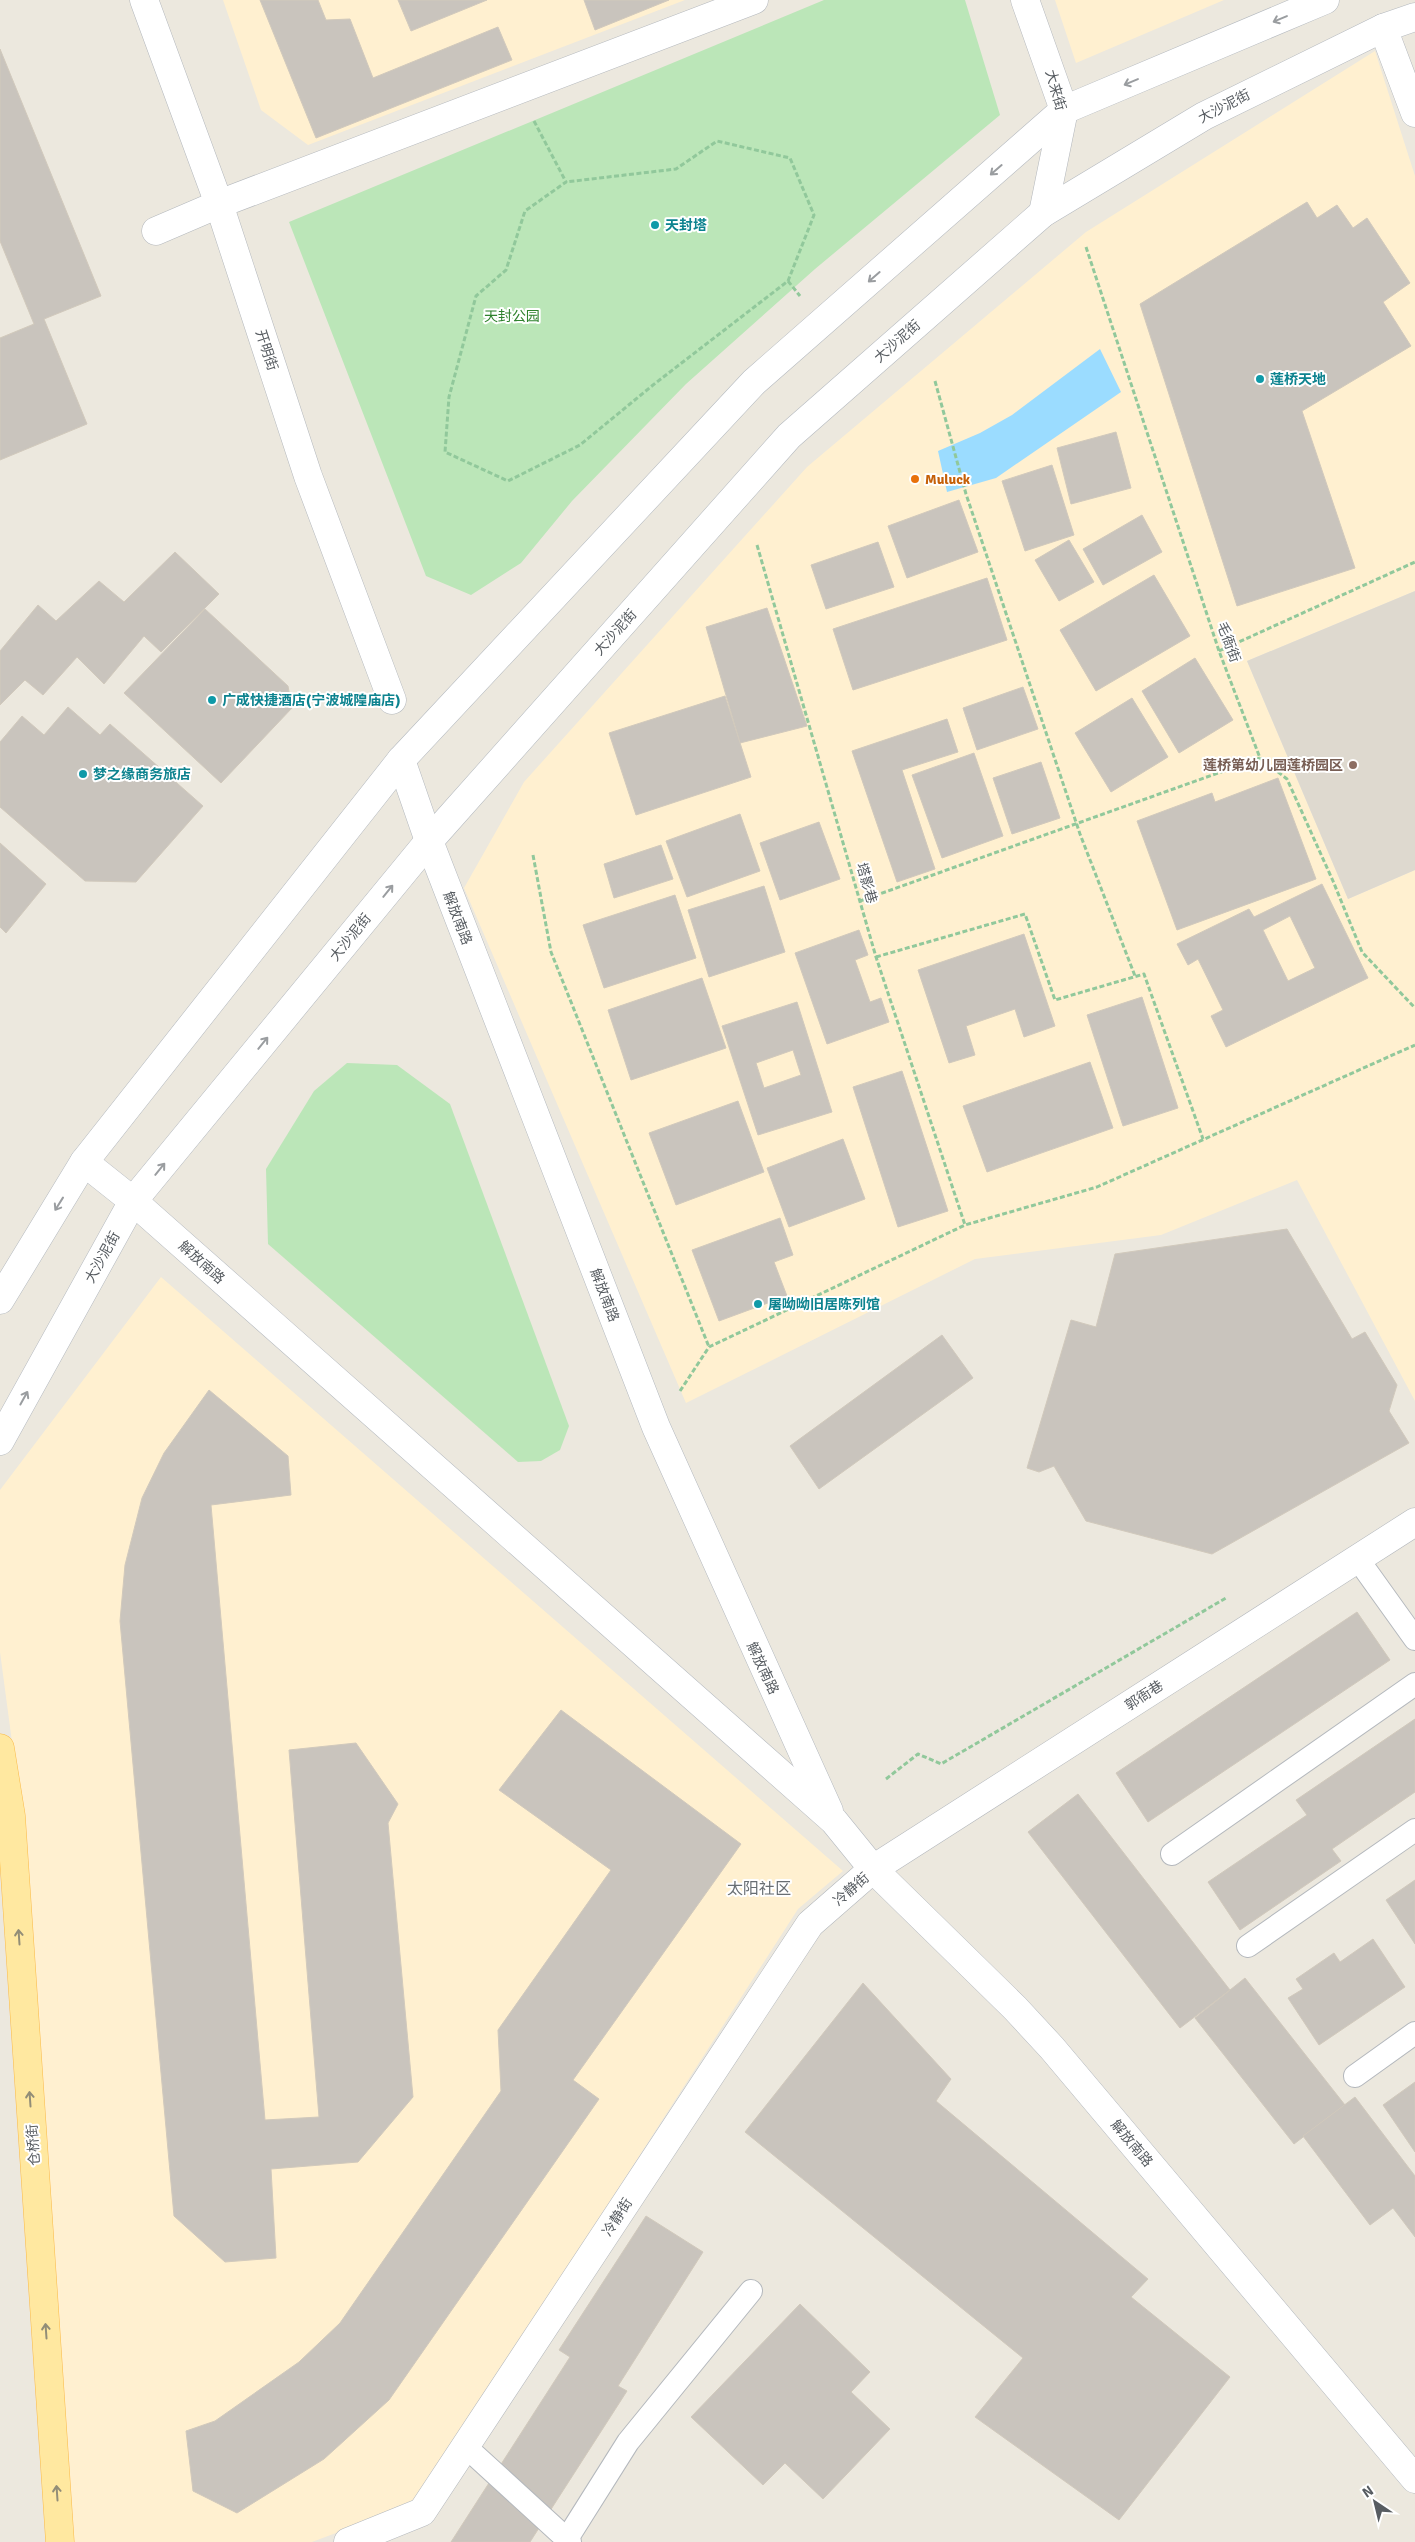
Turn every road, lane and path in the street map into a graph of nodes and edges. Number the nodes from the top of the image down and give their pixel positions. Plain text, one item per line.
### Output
1 (144, 0) edge
2 (754, 0) edge
3 (1025, 0) edge
4 (1325, 0) edge
5 (1415, 18) edge
6 (1383, 28) junction
7 (518, 91) junction
8 (1064, 110) junction
9 (1415, 113) edge
10 (566, 182) junction
11 (219, 204) junction
12 (1044, 213) junction
13 (156, 231) dead end
14 (1086, 248) dead end
15 (788, 281) junction
16 (800, 296) dead end
17 (935, 381) dead end
18 (757, 545) dead end
19 (1415, 562) edge
20 (1219, 651) junction
21 (392, 700) dead end
22 (1260, 758) junction
23 (401, 760) junction
24 (1077, 822) junction
25 (429, 842) junction
26 (533, 855) dead end
27 (860, 901) junction
28 (876, 957) junction
29 (1135, 976) junction
30 (1415, 1008) edge
31 (1415, 1044) edge
32 (1203, 1140) junction
33 (84, 1162) junction
34 (133, 1201) junction
35 (965, 1225) junction
36 (0, 1300) edge
37 (709, 1347) junction
38 (656, 1427) junction
39 (0, 1441) edge
40 (1415, 1522) edge
41 (1357, 1558) junction
42 (1234, 1594) dead end
43 (1415, 1639) edge
44 (1415, 1684) edge
45 (0, 1748) edge
46 (886, 1779) dead end
47 (834, 1821) junction
48 (1415, 1830) edge
49 (1172, 1854) dead end
50 (873, 1870) junction
51 (1248, 1946) dead end
52 (1415, 2033) edge
53 (1355, 2076) dead end
54 (751, 2291) dead end
55 (466, 2447) junction
56 (1415, 2478) edge
57 (567, 2541) edge
58 (60, 2542) edge
59 (348, 2542) edge

1 - 11 main road, 开明街
2 - 7 main road
3 - 8 main road, 大来街
4 -> 8 main road
5 - 6 main road, 大沙泥街
6 - 9 main road
6 - 12 main road, 大沙泥街
7 - 10 path
7 - 11 main road
8 - 12 main road, 大来街
8 -> 23 main road
10 - 15 path
10 - 15 path
11 - 13 main road
11 - 21 main road, 开明街
12 - 25 main road, 大沙泥街
14 - 20 path, 毛衙街
15 - 16 path
17 - 24 path
18 - 27 path, 塔影巷
19 - 20 path
20 - 22 path, 毛衙街
22 - 24 path
22 - 30 path
23 - 25 main road, 解放南路
23 - 33 main road
24 - 27 path
24 - 29 path
34 -> 25 main road, 大沙泥街
25 - 38 main road, 解放南路
26 - 37 path
27 - 28 path, 塔影巷
28 - 29 path
28 - 35 path, 塔影巷
29 - 32 path
31 - 32 path
32 - 35 path
33 - 34 main road, 解放南路
33 -> 36 main road
39 -> 34 main road, 大沙泥街
34 - 47 main road, 解放南路
35 - 37 path
37 - 38 path
38 - 47 main road, 解放南路
40 - 41 main road, 郭衙巷
41 - 43 lane
41 - 50 main road, 郭衙巷
42 - 46 path
44 - 49 lane
58 -> 45 main road, 仓桥街
47 - 50 main road, 解放南路
48 - 51 lane
50 - 55 main road, 冷静街
50 - 56 main road, 解放南路
52 - 53 lane
54 - 57 lane
55 - 57 lane
55 - 59 main road, 冷静街

